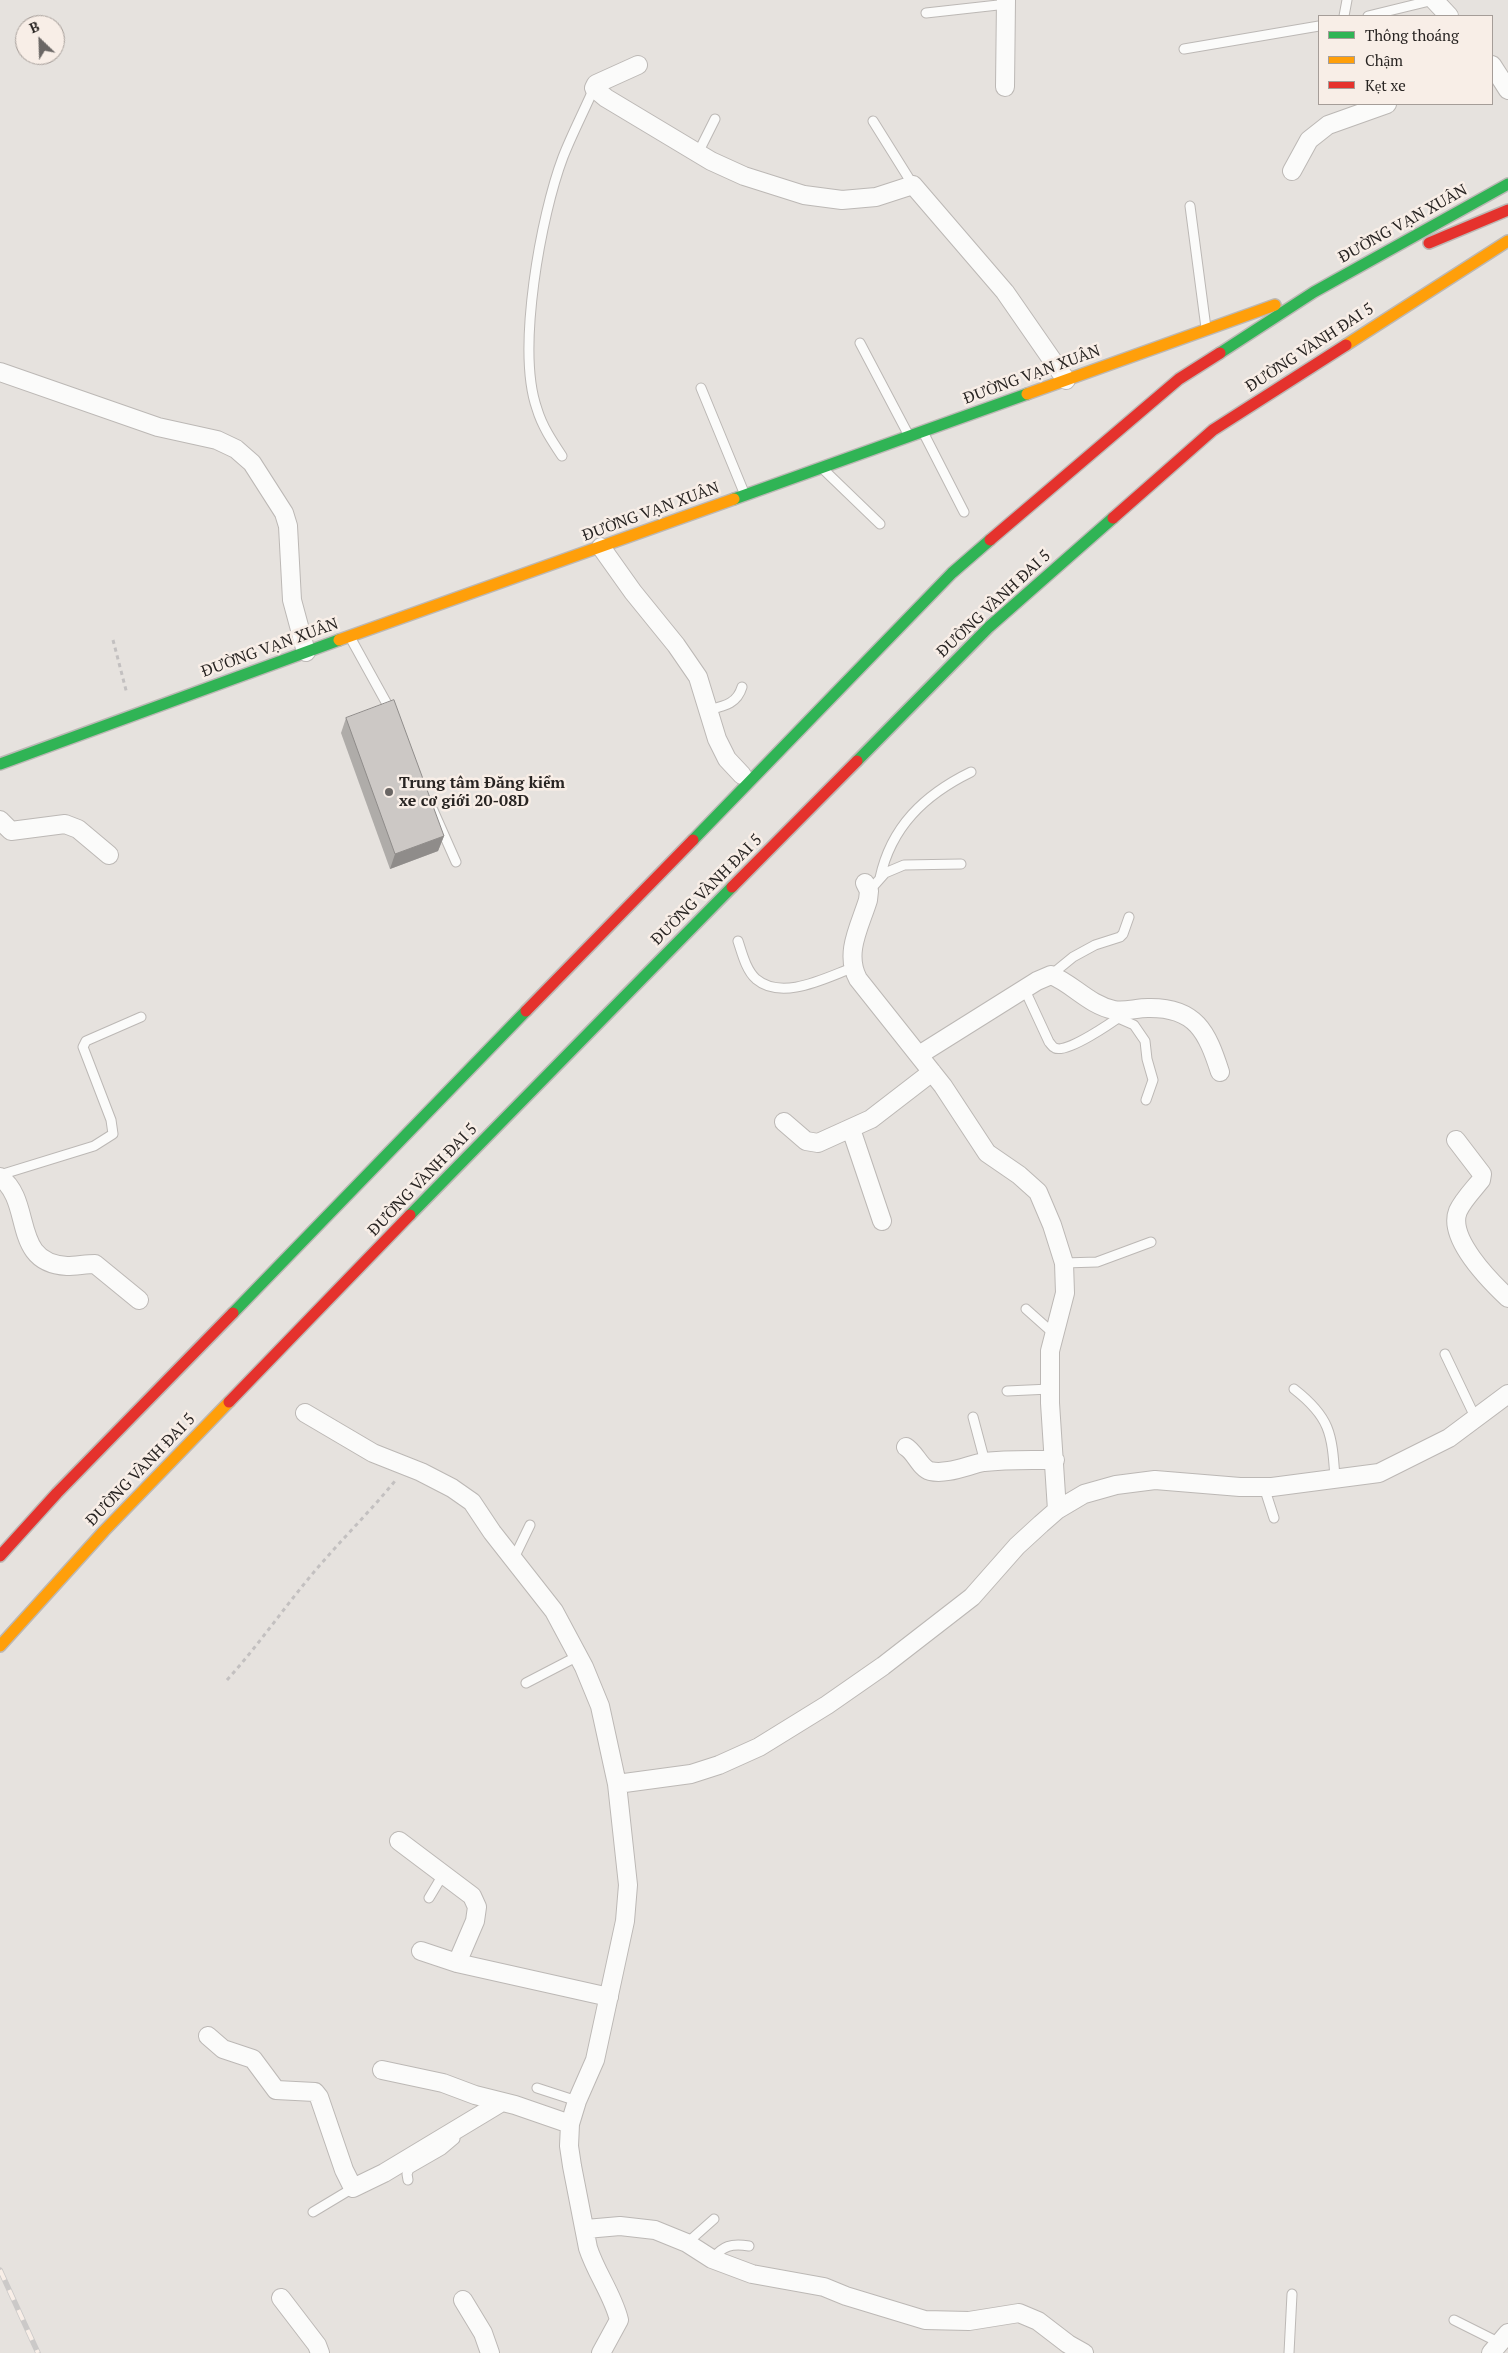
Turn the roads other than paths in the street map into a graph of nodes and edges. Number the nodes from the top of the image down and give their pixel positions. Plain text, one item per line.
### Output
1 (1347, 0) edge
2 (1434, 0) edge
3 (1007, 2) edge
4 (926, 13) dead end
5 (1344, 15) edge
6 (1372, 15) edge
7 (1448, 15) edge
8 (1318, 26) edge
9 (1184, 49) dead end
10 (638, 66) dead end
11 (1493, 67) edge
12 (1004, 87) dead end
13 (594, 88) junction
14 (1508, 90) edge
15 (1384, 105) edge
16 (715, 120) dead end
17 (873, 120) dead end
18 (698, 154) junction
19 (1292, 171) dead end
20 (1508, 184) edge
21 (913, 185) junction
22 (1190, 206) dead end
23 (1508, 210) edge
24 (1508, 241) edge
25 (1314, 292) junction
26 (1206, 330) junction
27 (860, 343) dead end
28 (0, 372) edge
29 (1066, 380) junction
30 (701, 388) dead end
31 (923, 431) junction
32 (910, 436) junction
33 (562, 456) dead end
34 (822, 468) junction
35 (745, 495) junction
36 (964, 512) dead end
37 (880, 524) dead end
38 (601, 547) junction
39 (350, 636) junction
40 (306, 652) junction
41 (742, 687) dead end
42 (708, 710) junction
43 (396, 721) edge
44 (0, 763) edge
45 (971, 772) dead end
46 (742, 775) dead end
47 (429, 800) edge
48 (0, 820) edge
49 (110, 855) dead end
50 (456, 862) dead end
51 (961, 864) dead end
52 (871, 884) junction
53 (1129, 917) dead end
54 (738, 941) dead end
55 (852, 968) junction
56 (1051, 975) junction
57 (1024, 988) junction
58 (1123, 1014) junction
59 (141, 1017) dead end
60 (919, 1055) junction
61 (932, 1072) junction
62 (1220, 1072) dead end
63 (1146, 1100) dead end
64 (784, 1122) dead end
65 (851, 1129) junction
66 (1456, 1140) dead end
67 (0, 1176) edge
68 (882, 1221) dead end
69 (1151, 1242) dead end
70 (1064, 1263) junction
71 (1508, 1298) edge
72 (139, 1300) dead end
73 (1026, 1309) dead end
74 (1054, 1334) junction
75 (1445, 1354) dead end
76 (1294, 1388) dead end
77 (1050, 1389) junction
78 (1007, 1391) dead end
79 (1508, 1394) edge
80 (305, 1413) dead end
81 (974, 1418) dead end
82 (1476, 1419) junction
83 (906, 1447) dead end
84 (1055, 1460) junction
85 (985, 1462) junction
86 (1335, 1478) junction
87 (1264, 1486) junction
88 (1057, 1510) junction
89 (1274, 1518) dead end
90 (530, 1524) dead end
91 (0, 1556) edge
92 (514, 1558) junction
93 (0, 1646) edge
94 (578, 1656) junction
95 (526, 1683) dead end
96 (617, 1784) junction
97 (399, 1840) dead end
98 (444, 1873) junction
99 (429, 1898) dead end
100 (422, 1951) dead end
101 (457, 1962) junction
102 (610, 1997) junction
103 (208, 2036) dead end
104 (382, 2070) dead end
105 (537, 2088) dead end
106 (577, 2101) junction
107 (502, 2102) junction
108 (472, 2120) junction
109 (570, 2124) junction
110 (408, 2180) dead end
111 (353, 2188) junction
112 (313, 2212) dead end
113 (714, 2219) dead end
114 (586, 2229) junction
115 (687, 2243) junction
116 (749, 2246) dead end
117 (712, 2259) junction
118 (1292, 2294) dead end
119 (281, 2298) dead end
120 (464, 2300) dead end
121 (1454, 2320) dead end
122 (1501, 2344) edge
123 (320, 2353) edge
124 (490, 2353) edge
125 (601, 2353) edge
126 (1084, 2353) edge
127 (1289, 2353) edge

1 - 5 lane
2 - 6 lane
2 - 7 street
3 - 4 lane
3 - 12 street
8 - 9 lane
10 - 13 street
11 - 14 street
13 - 18 street
13 - 33 lane
15 - 19 street
16 - 18 lane
17 - 21 lane
18 - 21 street
20 - 25 main road, ĐƯỜNG VẠN XUÂN
21 - 29 street
22 - 26 lane
23 - 25 main road, ĐƯỜNG VẠN XUÂN
24 - 93 main road, ĐƯỜNG VÀNH ĐAI 5
25 - 26 main road, ĐƯỜNG VẠN XUÂN
25 - 91 main road
26 - 29 main road, ĐƯỜNG VẠN XUÂN
27 - 32 lane
28 - 40 street
29 - 31 main road, ĐƯỜNG VẠN XUÂN
30 - 35 lane
31 - 32 main road, ĐƯỜNG VẠN XUÂN
31 - 36 lane
32 - 34 main road, ĐƯỜNG VẠN XUÂN
34 - 35 main road, ĐƯỜNG VẠN XUÂN
34 - 37 lane
35 - 38 main road, ĐƯỜNG VẠN XUÂN
38 - 39 main road, ĐƯỜNG VẠN XUÂN
38 - 42 street
39 - 40 main road, ĐƯỜNG VẠN XUÂN
39 - 43 lane
40 - 44 main road, ĐƯỜNG VẠN XUÂN
41 - 42 lane
42 - 46 street
45 - 52 lane
47 - 50 lane
48 - 49 street
51 - 52 lane
52 - 55 street
53 - 56 lane
54 - 55 lane
55 - 60 street
56 - 57 street
56 - 58 street
57 - 58 lane
57 - 60 street
58 - 62 street
58 - 63 lane
59 - 67 lane
60 - 61 street
61 - 65 street
61 - 70 street
64 - 65 street
65 - 68 street
66 - 71 street
67 - 72 street
69 - 70 lane
70 - 74 street
73 - 74 lane
74 - 77 street
75 - 82 lane
76 - 86 lane
77 - 78 lane
77 - 84 street
79 - 82 street
80 - 92 street
81 - 85 lane
82 - 86 street
83 - 85 street
84 - 85 street
84 - 88 street
86 - 87 street
87 - 88 street
87 - 89 lane
88 - 96 street
90 - 92 lane
92 - 94 street
94 - 95 lane
94 - 96 street
96 - 102 street
97 - 98 street
98 - 99 lane
98 - 101 street
100 - 101 street
101 - 102 street
102 - 106 street
103 - 111 street
104 - 107 street
105 - 106 lane
106 - 109 street
107 - 108 street
107 - 109 street
108 - 110 lane
108 - 111 street
109 - 114 street
111 - 112 lane
113 - 115 lane
114 - 115 street
114 - 125 street
115 - 117 street
116 - 117 lane
117 - 126 street
118 - 127 lane
119 - 123 street
120 - 124 street
121 - 122 lane

